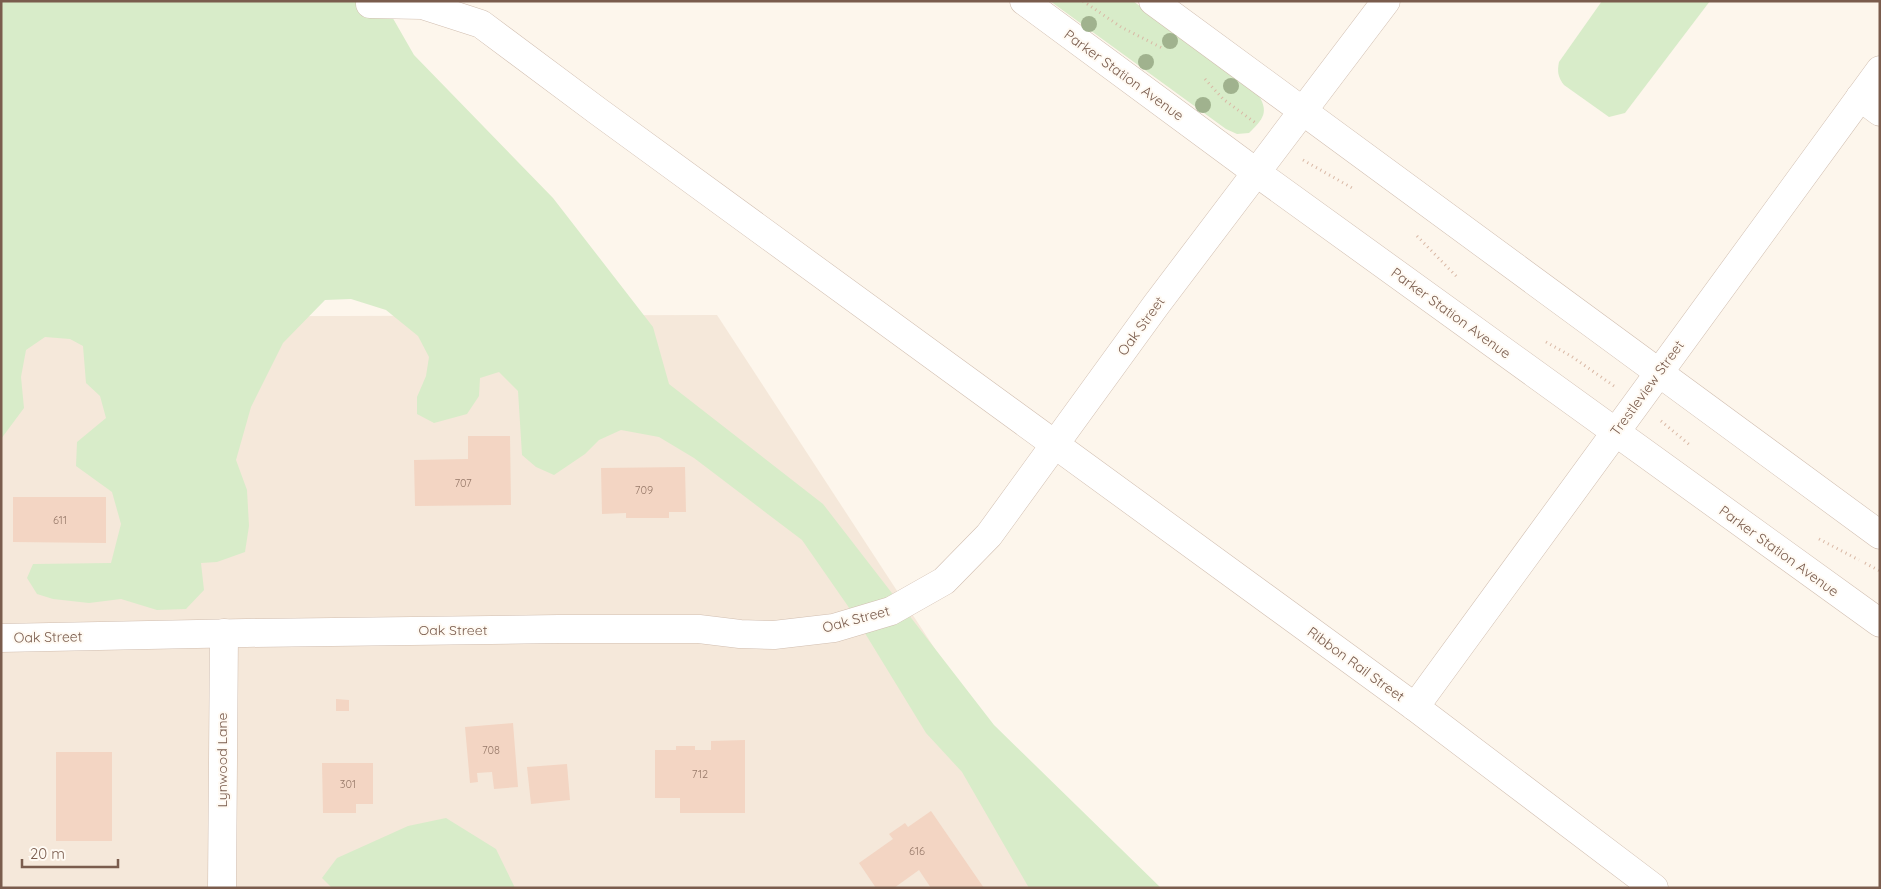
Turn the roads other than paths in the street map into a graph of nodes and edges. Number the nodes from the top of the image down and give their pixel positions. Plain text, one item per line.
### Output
1 (1024, 1) edge
2 (1153, 1) edge
3 (1386, 1) edge
4 (370, 4) dead end
5 (1880, 70) edge
6 (1870, 105) edge
7 (1302, 111) junction
8 (1257, 173) junction
9 (1658, 372) junction
10 (1615, 432) junction
11 (1056, 444) junction
12 (1880, 535) edge
13 (1880, 623) edge
14 (224, 633) junction
15 (1, 638) edge
16 (1415, 707) junction
17 (222, 888) edge
18 (1654, 888) edge

1 - 8 street, Parker Station Avenue
2 - 7 street
3 - 7 street, Oak Street
4 - 11 street, Ribbon Rail Street
5 - 6 street, Trestleview Street
6 - 9 street, Trestleview Street
7 - 8 street, Oak Street
7 - 9 street
8 - 10 street, Parker Station Avenue
8 - 11 street, Oak Street
9 - 10 street, Trestleview Street
9 - 12 street
10 - 13 street, Parker Station Avenue
10 - 16 street, Trestleview Street
11 - 14 street, Oak Street
11 - 16 street, Ribbon Rail Street
14 - 15 street, Oak Street
14 - 17 street, Lynwood Lane
16 - 18 street, Ribbon Rail Street

